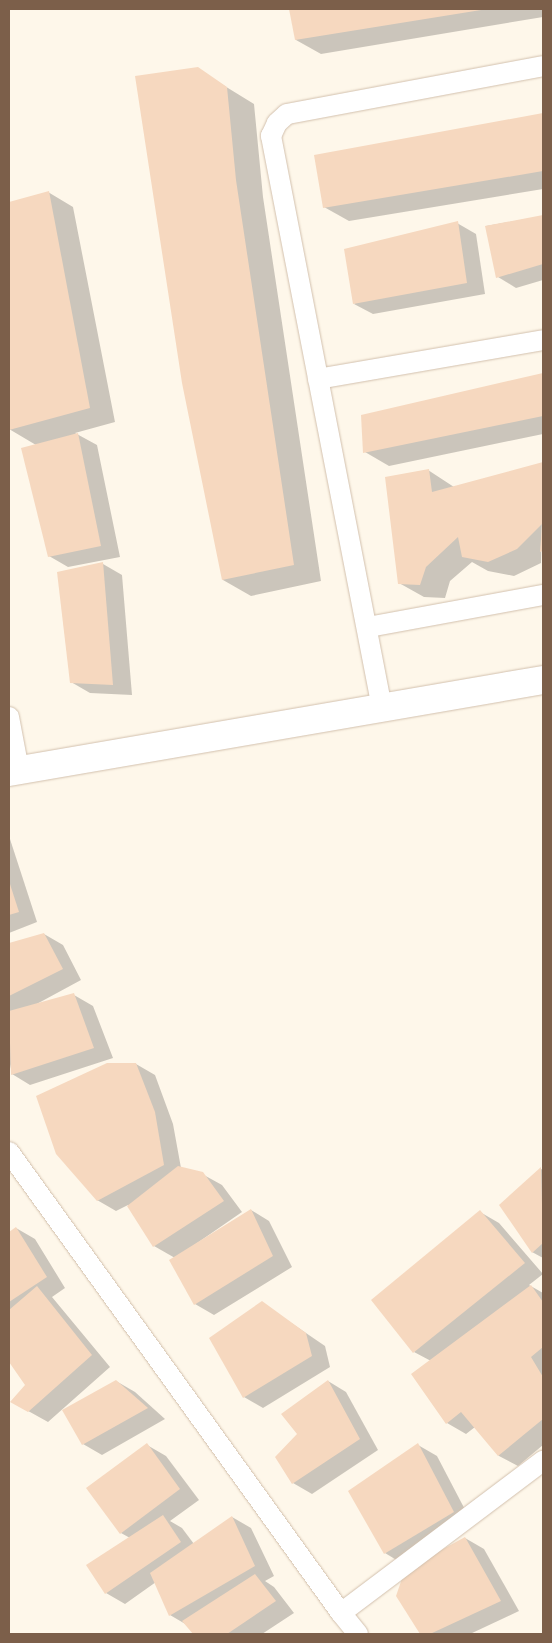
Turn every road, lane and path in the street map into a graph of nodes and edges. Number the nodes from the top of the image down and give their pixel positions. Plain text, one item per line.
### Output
1 (543, 66) edge
2 (543, 340) edge
3 (318, 378) junction
4 (543, 595) edge
5 (368, 627) junction
6 (543, 680) edge
7 (382, 708) junction
8 (9, 717) edge
9 (14, 771) edge
10 (9, 1152) edge
11 (543, 1461) edge
12 (341, 1613) junction
13 (358, 1634) edge

1 - 3 lane
2 - 3 lane
3 - 5 lane
4 - 5 lane
5 - 7 lane
6 - 7 street
7 - 9 street
8 - 9 lane
10 - 12 lane
11 - 12 lane
12 - 13 lane

